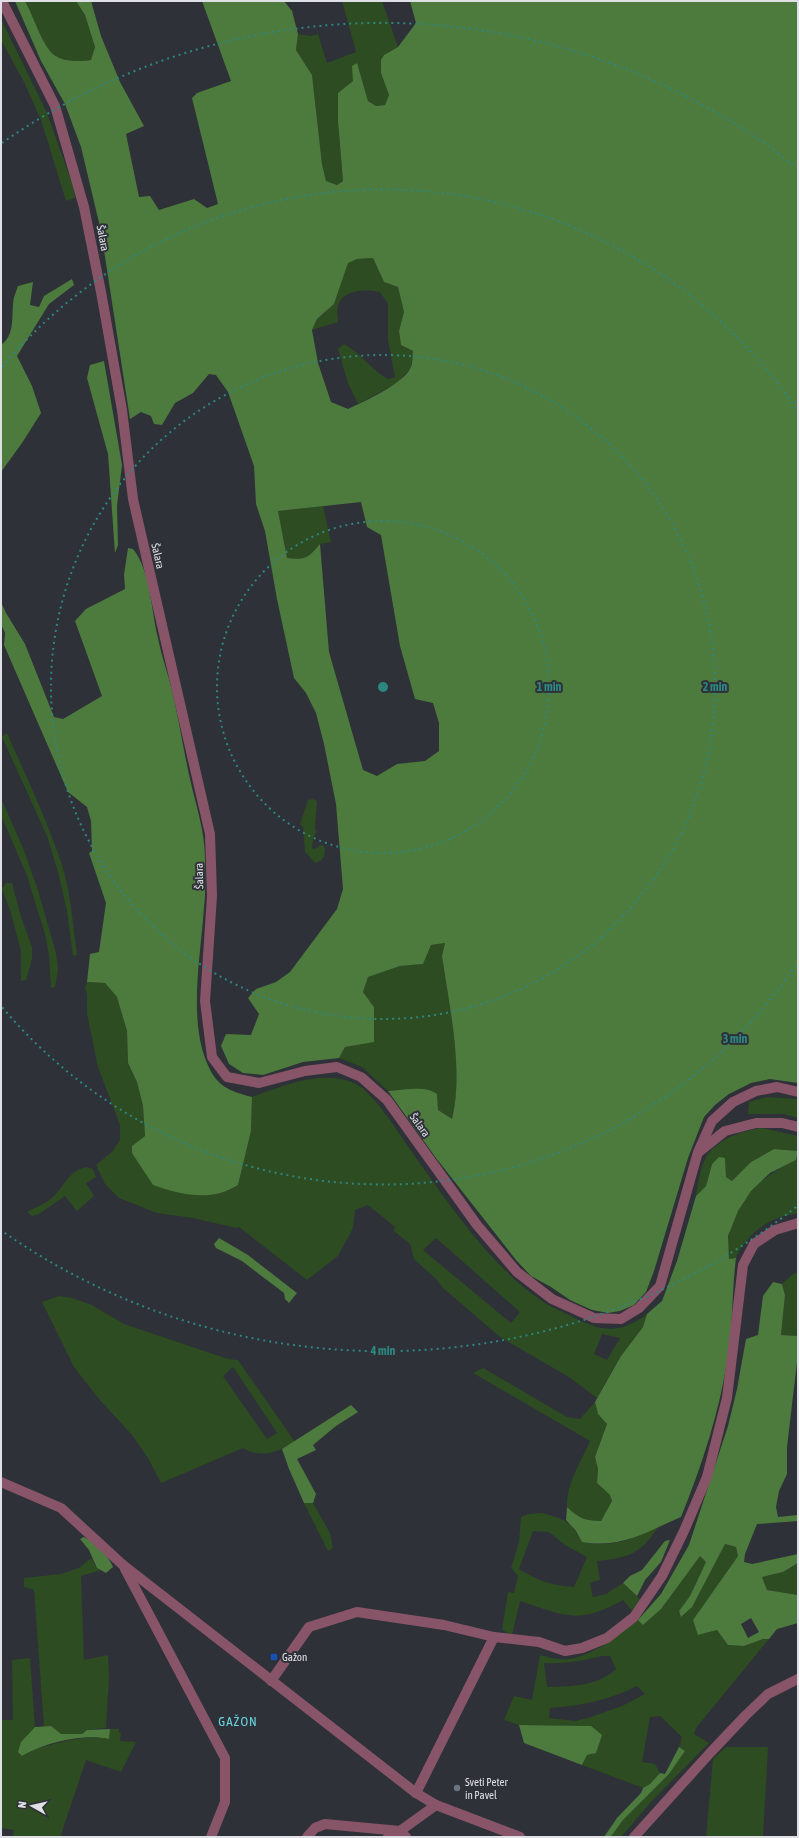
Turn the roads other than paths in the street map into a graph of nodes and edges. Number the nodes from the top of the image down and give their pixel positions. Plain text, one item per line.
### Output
1 (2, 1) edge
2 (798, 1092) edge
3 (798, 1127) edge
4 (698, 1152) junction
5 (798, 1223) edge
6 (1, 1482) edge
7 (123, 1566) junction
8 (494, 1637) junction
9 (798, 1678) edge
10 (271, 1681) junction
11 (416, 1793) junction
12 (436, 1805) junction
13 (403, 1834) edge
14 (211, 1837) edge
15 (307, 1837) edge
16 (388, 1837) edge
17 (520, 1837) edge
18 (634, 1837) edge

1 - 4 street, Šalara
2 - 4 street, Šalara
3 - 4 street
5 - 8 street
6 - 7 street
7 - 10 street
7 - 14 street
8 - 10 street
8 - 11 street
9 - 18 street
10 - 11 street
11 - 12 street
12 - 13 street
12 - 17 street
13 - 15 street
13 - 16 street

